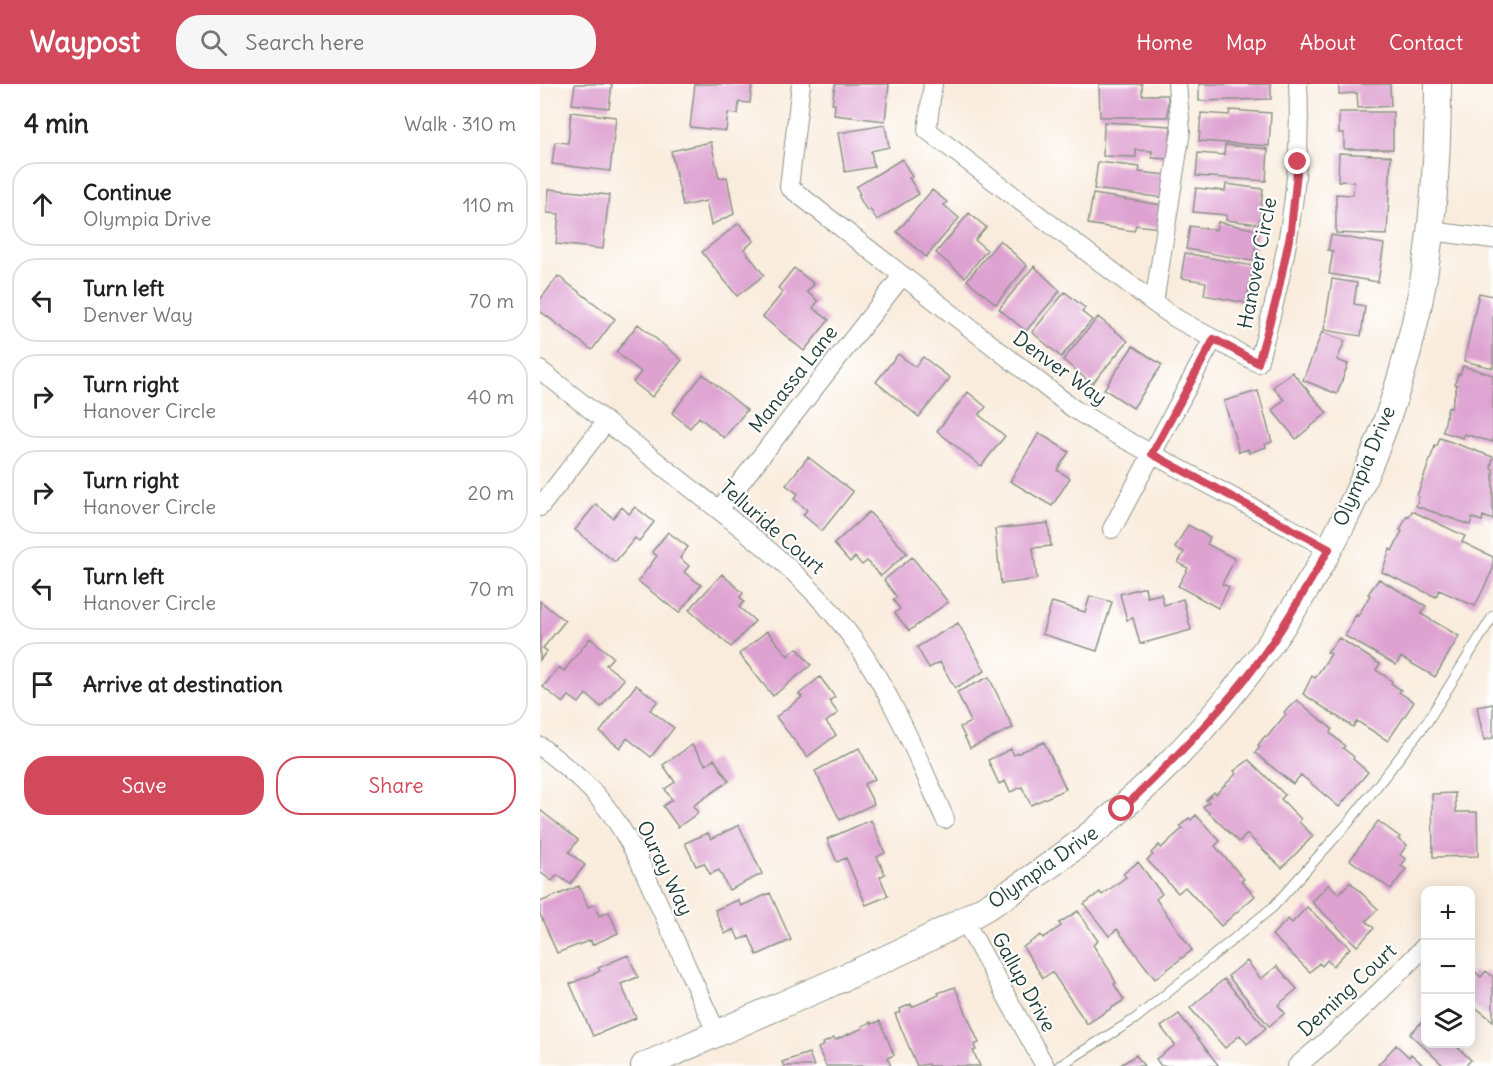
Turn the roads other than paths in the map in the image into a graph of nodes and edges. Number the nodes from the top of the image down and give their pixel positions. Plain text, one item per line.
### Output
1 (801, 84) edge
2 (933, 84) edge
3 (1177, 84) edge
4 (1298, 84) edge
5 (1438, 84) edge
6 (1431, 231) junction
7 (1493, 239) edge
8 (903, 276) junction
9 (1154, 303) junction
10 (1214, 339) junction
11 (540, 370) edge
12 (606, 422) junction
13 (1152, 454) junction
14 (540, 507) edge
15 (719, 510) junction
16 (1112, 529) dead end
17 (1329, 549) junction
18 (1493, 616) edge
19 (540, 746) edge
20 (945, 819) dead end
21 (964, 920) junction
22 (1421, 949) edge
23 (717, 1034) junction
24 (644, 1066) edge
25 (1045, 1066) edge
26 (1059, 1066) edge
27 (1298, 1066) edge

1 - 8 street, Denver Way
2 - 9 street, Hanover Circle
3 - 9 street
4 - 10 street, Hanover Circle
5 - 6 street, Olympia Drive
6 - 7 street
6 - 17 street, Olympia Drive
8 - 13 street, Denver Way
8 - 15 street, Manassa Lane
9 - 10 street, Hanover Circle
10 - 13 street, Hanover Circle
11 - 12 street, Telluride Court
12 - 14 street
12 - 15 street, Telluride Court
13 - 16 street, Hanover Circle
13 - 17 street, Denver Way
15 - 20 street, Telluride Court
17 - 21 street, Olympia Drive
18 - 26 lane
19 - 23 street, Ouray Way
21 - 23 street, Olympia Drive
21 - 25 street, Gallup Drive
22 - 27 street, Deming Court
23 - 24 street, Olympia Drive

